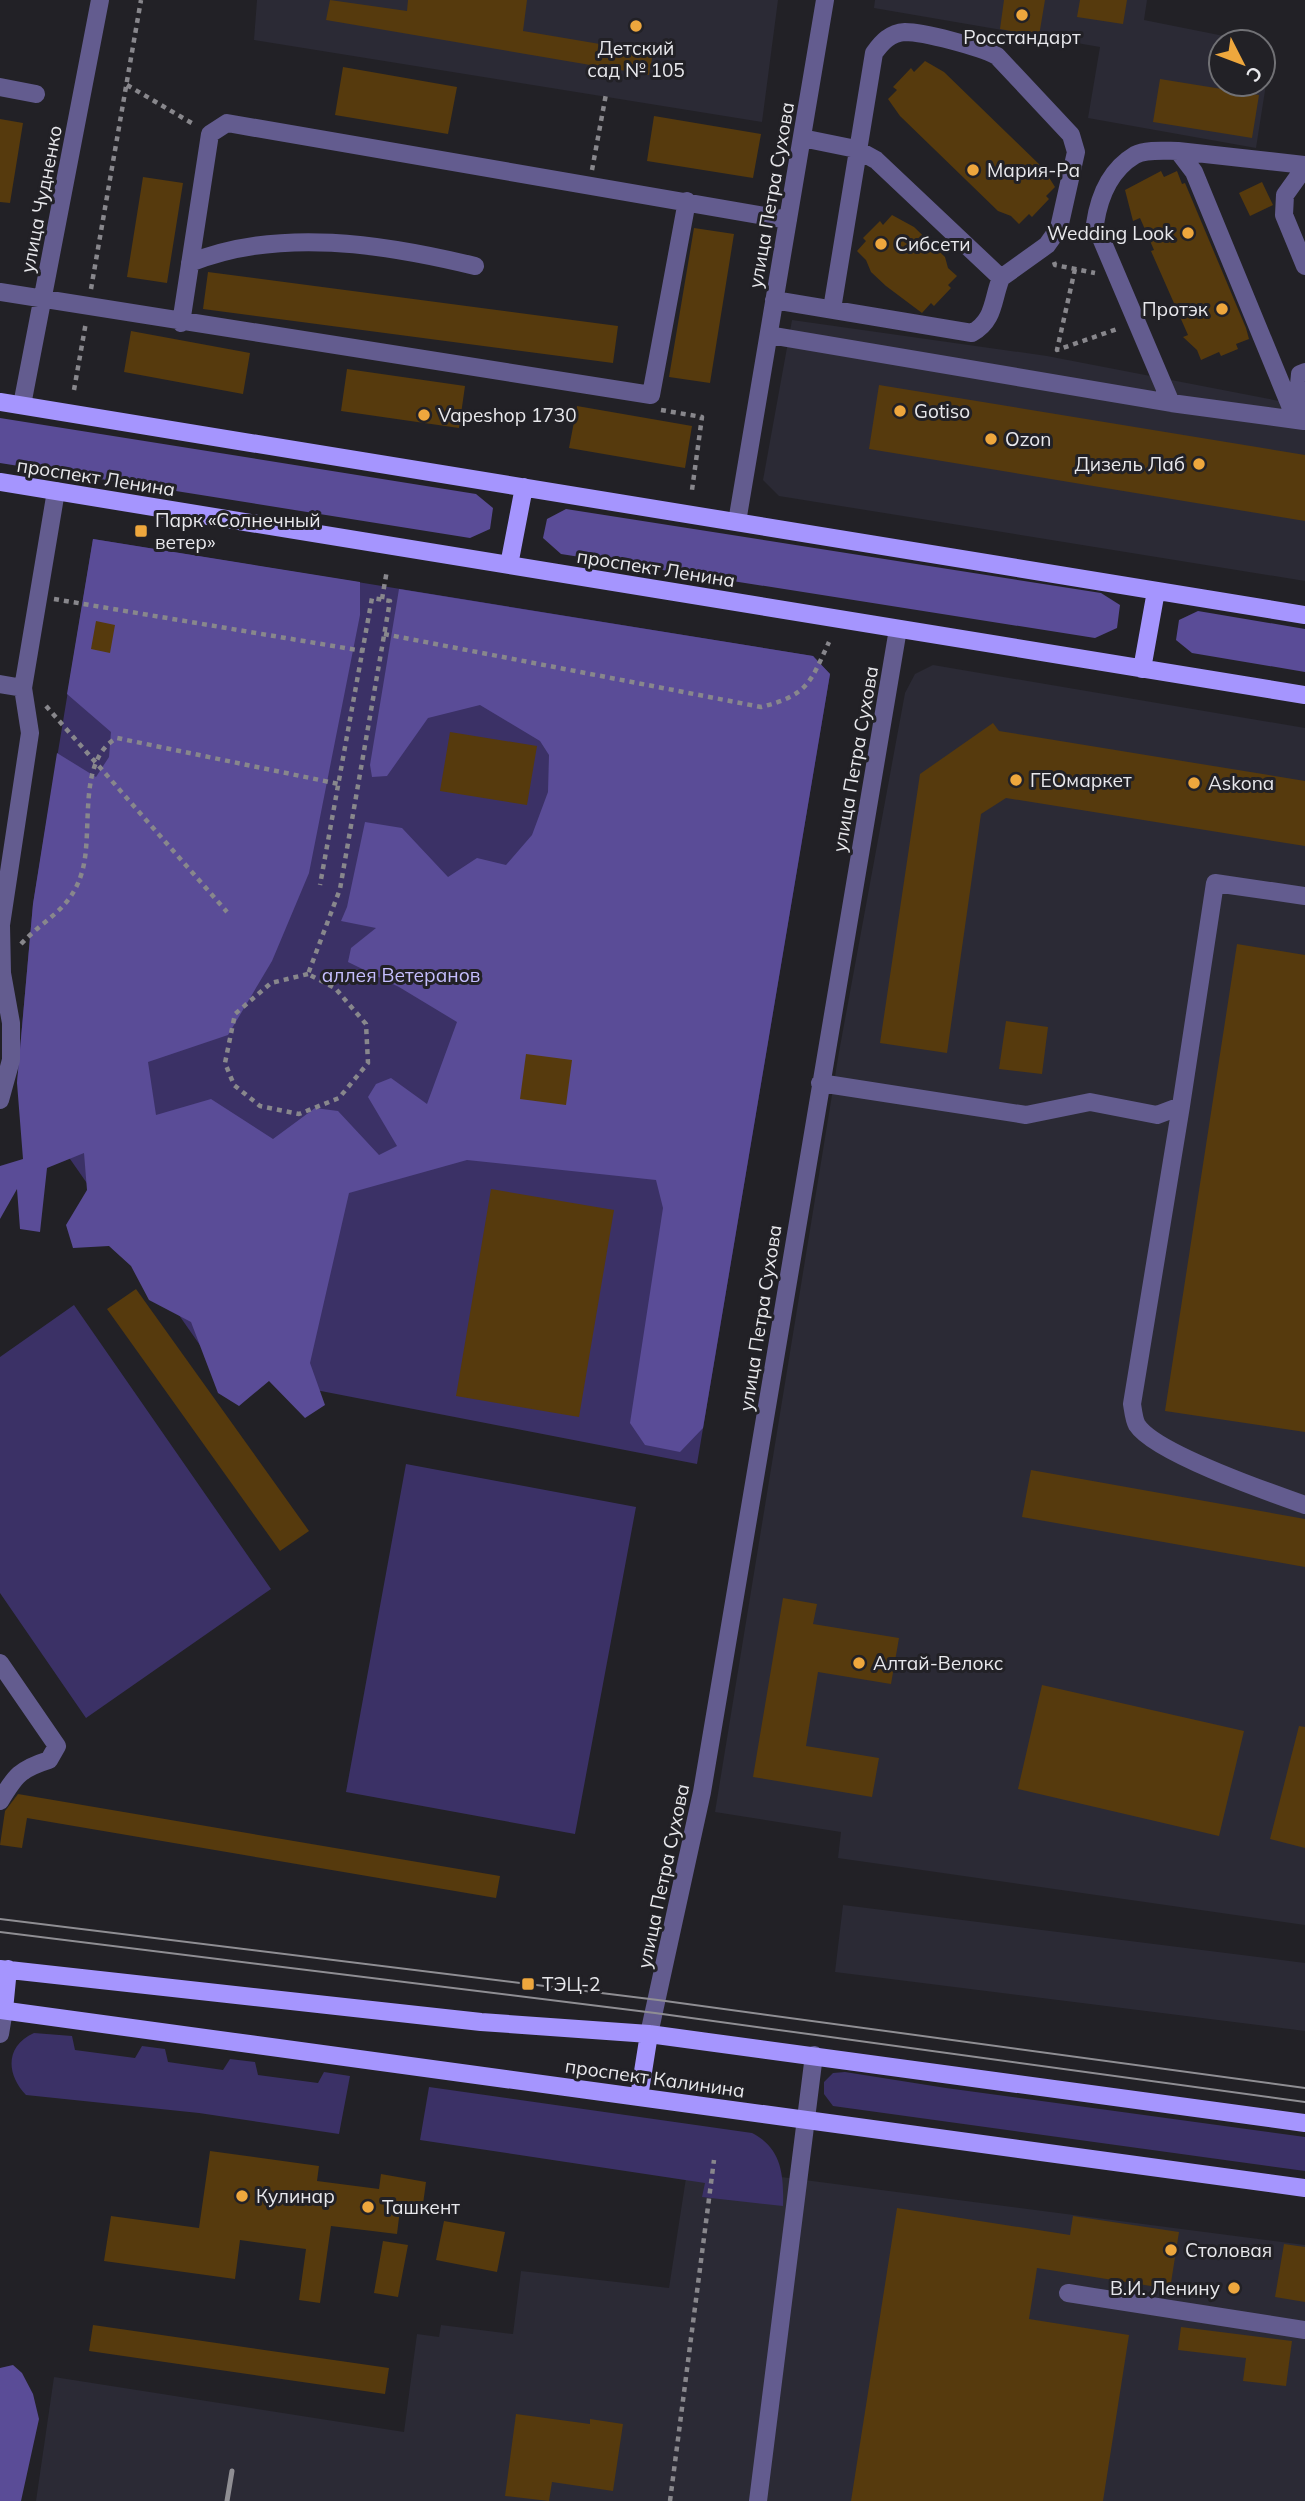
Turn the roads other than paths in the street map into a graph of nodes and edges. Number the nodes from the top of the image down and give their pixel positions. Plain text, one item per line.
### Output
1 (100, 0) edge
2 (825, 0) edge
3 (0, 88) edge
4 (36, 94) dead end
5 (802, 138) junction
6 (856, 149) junction
7 (1178, 151) junction
8 (1305, 166) edge
9 (687, 201) junction
10 (788, 220) junction
11 (190, 263) junction
12 (475, 266) dead end
13 (1305, 266) edge
14 (1001, 278) junction
15 (0, 292) edge
16 (42, 300) junction
17 (774, 300) junction
18 (832, 309) junction
19 (181, 323) junction
20 (769, 335) junction
21 (1305, 372) edge
22 (0, 402) edge
23 (1171, 402) junction
24 (22, 405) junction
25 (1300, 421) edge
26 (0, 482) edge
27 (524, 487) junction
28 (56, 491) junction
29 (737, 522) junction
30 (509, 565) junction
31 (1156, 591) junction
32 (1305, 615) edge
33 (898, 629) junction
34 (1142, 669) junction
35 (0, 684) edge
36 (23, 688) junction
37 (1305, 695) edge
38 (1305, 896) edge
39 (1, 973) edge
40 (820, 1083) junction
41 (0, 1100) edge
42 (1181, 1106) junction
43 (1305, 1504) edge
44 (0, 1663) edge
45 (0, 1801) edge
46 (4, 1969) edge
47 (2, 2010) edge
48 (0, 2034) edge
49 (649, 2034) junction
50 (814, 2055) junction
51 (639, 2097) junction
52 (806, 2120) junction
53 (1305, 2123) edge
54 (1305, 2188) edge
55 (1068, 2292) dead end
56 (1305, 2330) edge
57 (758, 2501) edge

1 - 16 street, улица Чудненко
2 - 5 street, улица Петра Сухова
3 - 4 street
5 - 6 street
5 - 10 street, улица Петра Сухова
6 - 14 street
6 - 14 street
6 - 18 street
7 - 8 street
7 - 23 street
7 - 25 street
8 - 13 street
9 - 10 street
9 - 11 street
9 - 19 street
10 - 17 street, улица Петра Сухова
11 - 12 street
11 - 19 street
14 - 18 street
15 - 16 street
16 - 19 street
16 - 24 street, улица Чудненко
17 - 18 street
17 - 20 street, улица Петра Сухова
20 - 23 street
20 - 29 street, улица Петра Сухова
21 - 25 street
22 - 24 main road
23 - 25 street
24 - 27 main road
26 - 28 main road, проспект Ленина
27 - 29 main road
27 - 30 main road
28 - 30 main road, проспект Ленина
28 - 36 street
29 - 31 main road
30 - 33 main road, проспект Ленина
31 - 32 main road
31 - 34 main road
33 - 34 main road, проспект Ленина
33 - 40 street, улица Петра Сухова
34 - 37 main road, проспект Ленина
35 - 36 street
36 - 39 street
38 - 42 street
39 - 41 street
40 - 42 street
40 - 49 street, улица Петра Сухова
42 - 43 street
44 - 45 street
46 - 47 main road
46 - 49 main road, проспект Калинина
47 - 48 street
47 - 51 main road, проспект Калинина
49 - 50 main road, проспект Калинина
49 - 51 main road
50 - 52 street
50 - 53 main road, проспект Калинина
51 - 52 main road, проспект Калинина
52 - 54 main road, проспект Калинина
52 - 57 street
55 - 56 street

